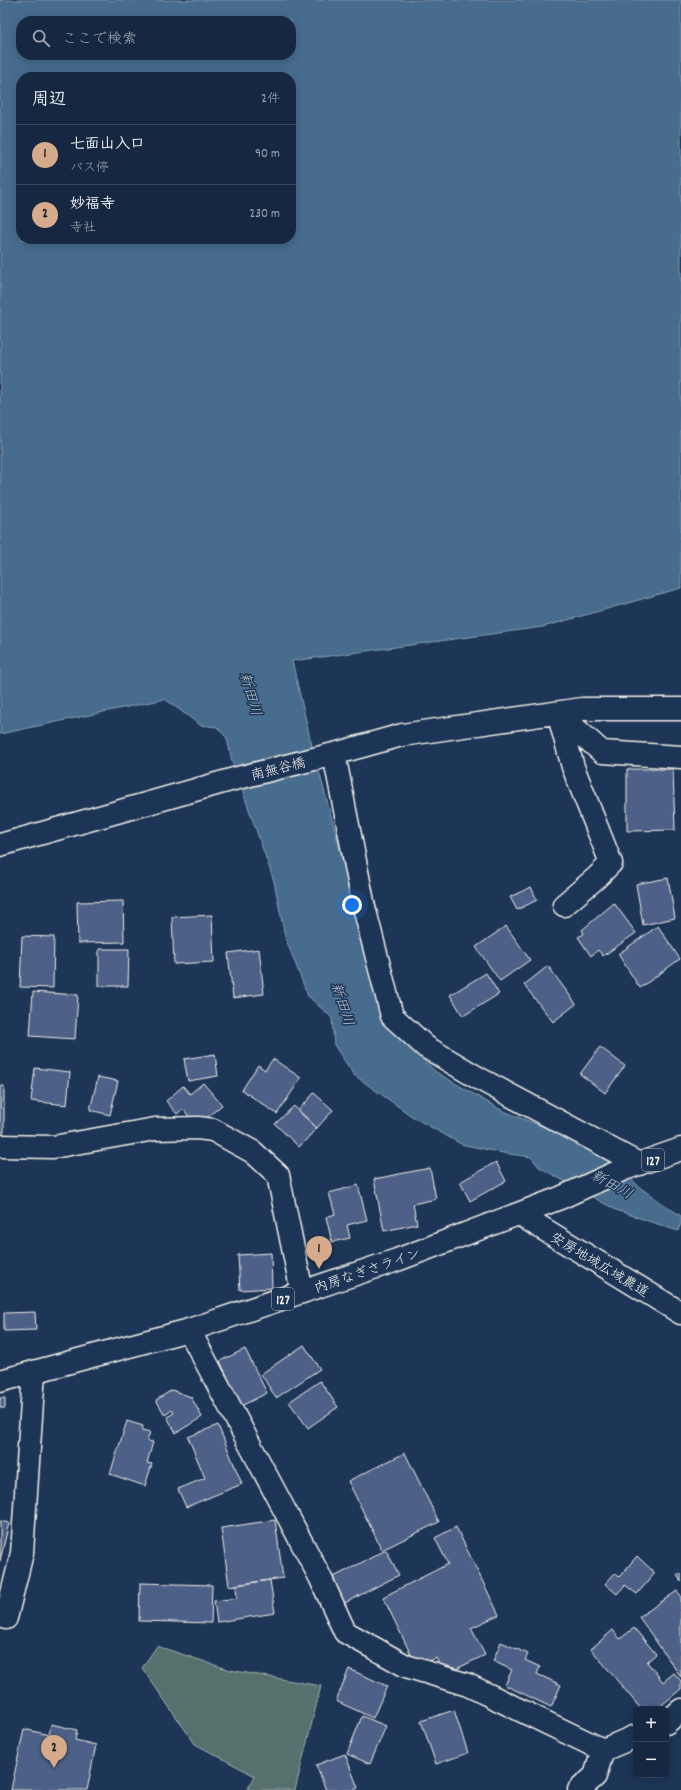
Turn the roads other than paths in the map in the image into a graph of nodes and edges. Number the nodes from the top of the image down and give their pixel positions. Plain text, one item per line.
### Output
1 (681, 709) edge
2 (558, 713) junction
3 (329, 756) junction
4 (681, 757) edge
5 (0, 845) edge
6 (564, 905) dead end
7 (0, 1146) edge
8 (681, 1149) edge
9 (632, 1167) junction
10 (519, 1214) junction
11 (302, 1292) junction
12 (681, 1313) edge
13 (189, 1330) junction
14 (34, 1372) junction
15 (0, 1381) edge
16 (6, 1618) dead end
17 (681, 1710) edge
18 (669, 1720) edge
19 (633, 1737) edge
20 (603, 1750) junction
21 (579, 1790) edge

1 - 2 main road, 南無谷橋
2 - 3 main road, 南無谷橋
2 - 4 main road
2 - 6 main road
3 - 5 main road, 南無谷橋
3 - 9 main road
7 - 11 main road
8 - 9 main road, 内房なぎさライン / 127
9 - 10 main road, 内房なぎさライン / 127
10 - 11 main road, 内房なぎさライン / 127
10 - 12 main road, 安房地域広域農道
11 - 13 main road, 内房なぎさライン / 127
13 - 14 main road, 内房なぎさライン / 127
13 - 20 main road
14 - 15 main road, 内房なぎさライン / 127
14 - 16 main road
17 - 18 main road
19 - 20 main road
20 - 21 main road

